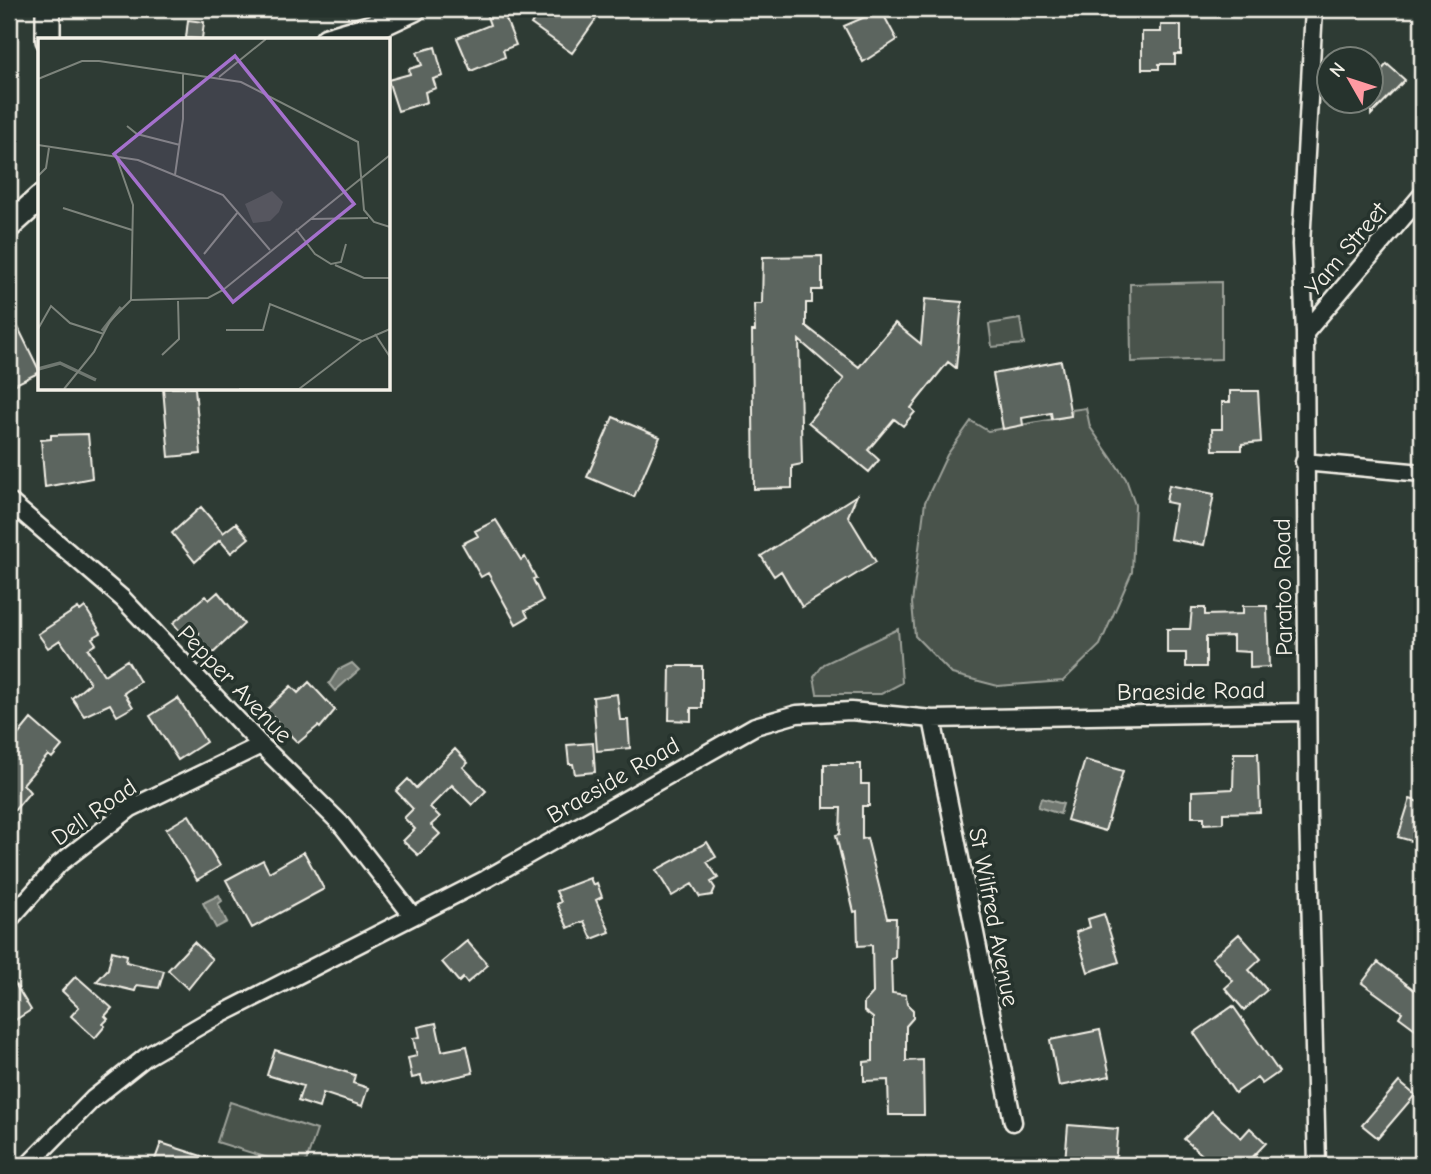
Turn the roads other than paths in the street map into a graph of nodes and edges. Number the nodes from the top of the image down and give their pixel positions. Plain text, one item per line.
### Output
1 (48, 9) edge
2 (414, 9) edge
3 (1314, 9) edge
4 (48, 38) edge
5 (334, 38) edge
6 (1422, 195) edge
7 (38, 200) edge
8 (9, 226) edge
9 (1305, 333) junction
10 (1304, 462) junction
11 (1422, 473) edge
12 (9, 501) edge
13 (1307, 712) junction
14 (932, 719) junction
15 (261, 745) junction
16 (412, 915) junction
17 (9, 920) edge
18 (1013, 1122) dead end
19 (28, 1165) edge
20 (1317, 1165) edge

1 - 4 main road
2 - 5 main road
3 - 9 street, Paratoo Road
6 - 9 street, Yam Street
7 - 8 main road
9 - 10 street, Paratoo Road
10 - 11 street
10 - 13 street, Paratoo Road
12 - 15 street, Pepper Avenue
13 - 14 street, Braeside Road
13 - 20 street, Paratoo Road
14 - 16 street, Braeside Road
14 - 18 street, St Wilfred Avenue
15 - 16 street, Pepper Avenue
15 - 17 street, Dell Road
16 - 19 street, Braeside Road

